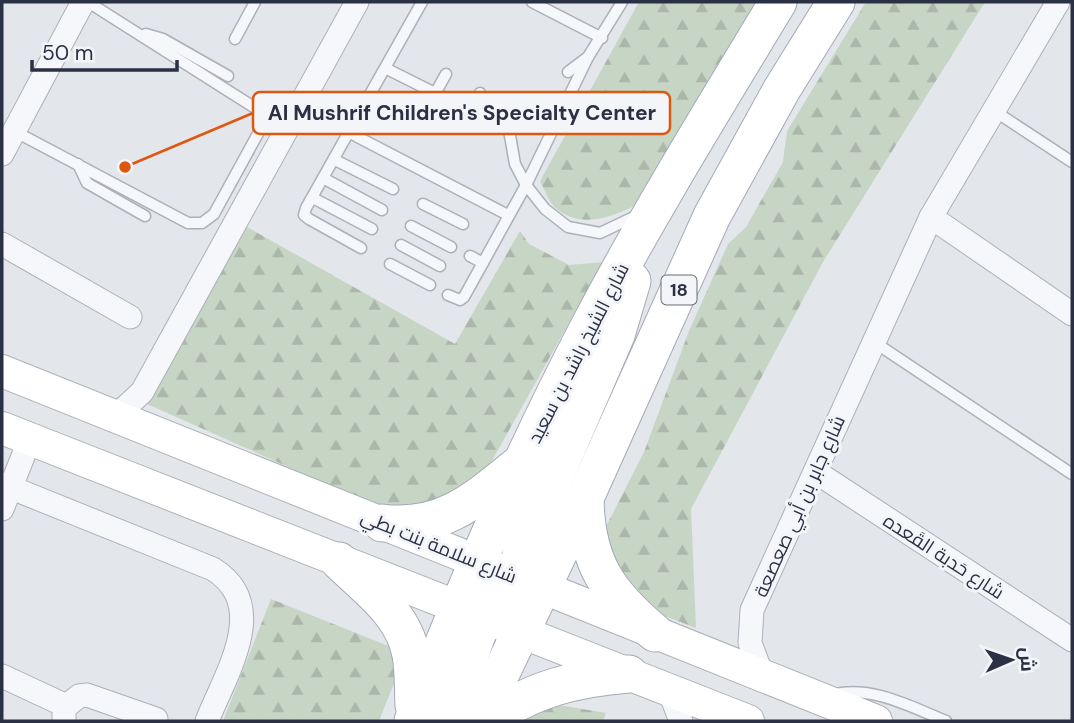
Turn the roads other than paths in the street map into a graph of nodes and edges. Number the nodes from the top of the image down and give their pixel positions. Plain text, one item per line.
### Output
1 (86, 2) edge
2 (255, 2) edge
3 (357, 2) edge
4 (422, 2) edge
5 (532, 2) edge
6 (622, 2) edge
7 (778, 2) edge
8 (836, 2) edge
9 (1061, 6) edge
10 (141, 34) junction
11 (602, 38) junction
12 (235, 39) dead end
13 (587, 57) junction
14 (387, 69) junction
15 (568, 72) dead end
16 (446, 74) dead end
17 (228, 76) dead end
18 (436, 92) junction
19 (480, 93) dead end
20 (992, 110) junction
21 (470, 111) junction
22 (518, 114) dead end
23 (509, 130) junction
24 (14, 131) junction
25 (350, 133) junction
26 (2, 154) edge
27 (335, 160) junction
28 (1072, 162) edge
29 (78, 164) junction
30 (323, 178) junction
31 (526, 185) junction
32 (393, 189) dead end
33 (313, 198) junction
34 (423, 204) dead end
35 (655, 206) junction
36 (382, 211) dead end
37 (508, 215) junction
38 (145, 216) dead end
39 (932, 217) junction
40 (463, 225) dead end
41 (411, 226) dead end
42 (372, 229) dead end
43 (482, 234) dead end
44 (494, 240) junction
45 (2, 244) edge
46 (401, 245) dead end
47 (451, 247) dead end
48 (361, 248) dead end
49 (470, 256) dead end
50 (483, 263) junction
51 (390, 264) dead end
52 (440, 266) dead end
53 (459, 276) dead end
54 (471, 283) junction
55 (430, 285) dead end
56 (448, 295) dead end
57 (1072, 314) edge
58 (130, 317) dead end
59 (872, 340) junction
60 (2, 371) edge
61 (115, 417) junction
62 (16, 433) edge
63 (523, 461) junction
64 (816, 472) junction
65 (1072, 474) edge
66 (6, 485) edge
67 (584, 498) junction
68 (2, 509) edge
69 (382, 523) junction
70 (339, 561) junction
71 (479, 562) junction
72 (529, 582) junction
73 (470, 613) junction
74 (522, 631) junction
75 (655, 633) junction
76 (1072, 640) edge
77 (629, 674) junction
78 (762, 675) junction
79 (2, 676) edge
80 (669, 690) junction
81 (818, 698) junction
82 (64, 715) edge
83 (156, 719) dead end
84 (424, 720) edge
85 (207, 721) edge
86 (478, 721) edge
87 (488, 721) edge
88 (681, 721) edge
89 (748, 721) edge
90 (876, 721) edge
91 (946, 721) edge

1 - 10 lane
1 - 24 street
2 - 12 lane
3 - 61 street
4 - 14 lane
5 - 11 lane
6 - 11 lane
7 - 35 main road, شارع الشيخ راشد بن سعيد
8 - 67 main road, 18
9 - 20 street, شارع جابر بن أبي صعصعة
10 - 17 lane
10 - 29 lane
11 - 13 lane
13 - 15 lane
13 - 31 lane
14 - 18 lane
14 - 25 lane
16 - 18 lane
18 - 21 lane
19 - 21 lane
20 - 28 lane
20 - 39 street, شارع جابر بن أبي صعصعة
21 - 23 lane
22 - 23 lane
23 - 31 lane
24 - 26 street
24 - 29 lane
25 - 27 lane
25 - 37 lane
27 - 30 lane
27 - 32 lane
29 - 38 lane
30 - 33 lane
30 - 36 lane
31 - 35 lane
31 - 37 lane
33 - 42 lane
33 - 48 lane
34 - 40 lane
35 - 63 main road, شارع الشيخ راشد بن سعيد
35 - 72 main road
37 - 44 lane
39 - 57 street
39 - 59 street, شارع جابر بن أبي صعصعة
41 - 47 lane
43 - 44 lane
44 - 50 lane
45 - 58 street
46 - 52 lane
49 - 50 lane
50 - 54 lane
51 - 55 lane
53 - 54 lane
54 - 56 lane
59 - 64 street, شارع جابر بن أبي صعصعة
59 - 65 lane
60 - 61 main road, شارع سلامة بنت بطي
61 - 69 main road, شارع سلامة بنت بطي
62 - 66 street
62 - 70 main road
63 - 69 main road
63 - 71 main road, شارع الشيخ راشد بن سعيد
64 - 76 street, شارع حَدبة القَعده
64 - 78 street, شارع جابر بن أبي صعصعة
66 - 68 street
66 - 85 street
67 - 72 main road, 18
67 - 75 main road
69 - 71 main road, شارع سلامة بنت بطي
70 - 73 main road
70 - 84 main road
71 - 72 main road, شارع سلامة بنت بطي
71 - 73 main road, شارع الشيخ راشد بن سعيد
72 - 74 main road, 18
72 - 75 main road, شارع سلامة بنت بطي
73 - 74 main road
73 - 84 main road, شارع الشيخ راشد بن سعيد
74 - 77 main road
74 - 86 main road, 18
75 - 78 main road, شارع سلامة بنت بطي
77 - 80 main road
77 - 87 main road
78 - 81 main road, شارع سلامة بنت بطي
79 - 82 street
80 - 88 street
80 - 89 main road
81 - 90 main road, شارع سلامة بنت بطي
81 - 91 lane
82 - 83 street

